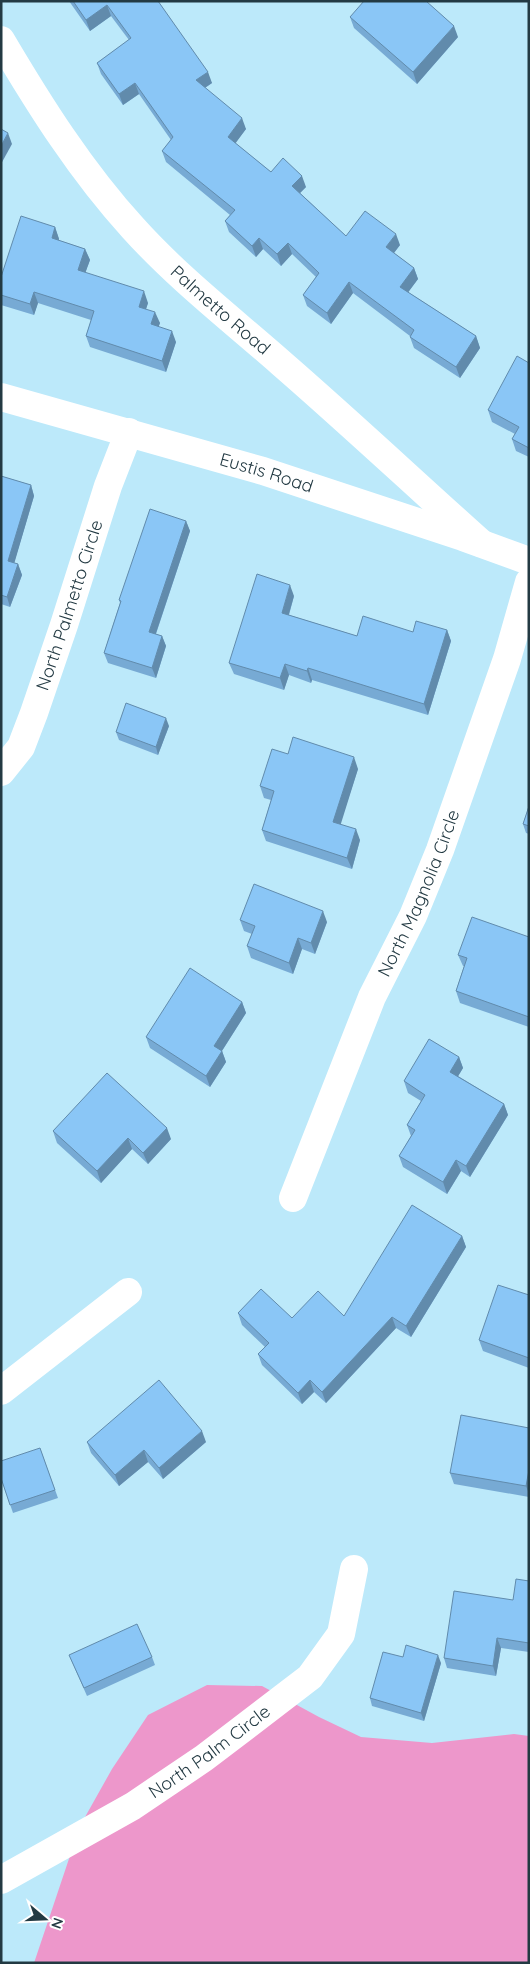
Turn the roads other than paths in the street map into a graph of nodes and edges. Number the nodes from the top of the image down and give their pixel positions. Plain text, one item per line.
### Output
1 (1, 40) edge
2 (1, 397) edge
3 (129, 432) junction
4 (481, 543) junction
5 (529, 561) edge
6 (529, 582) edge
7 (1, 772) edge
8 (293, 1198) dead end
9 (128, 1292) dead end
10 (1, 1391) edge
11 (354, 1568) dead end
12 (1, 1880) edge

1 - 4 street, Palmetto Road
2 - 3 street, Eustis Road
3 - 4 street, Eustis Road
3 - 7 street, North Palmetto Circle
4 - 5 street, Eustis Road
6 - 8 street, North Magnolia Circle
9 - 10 street
11 - 12 street, North Palm Circle

